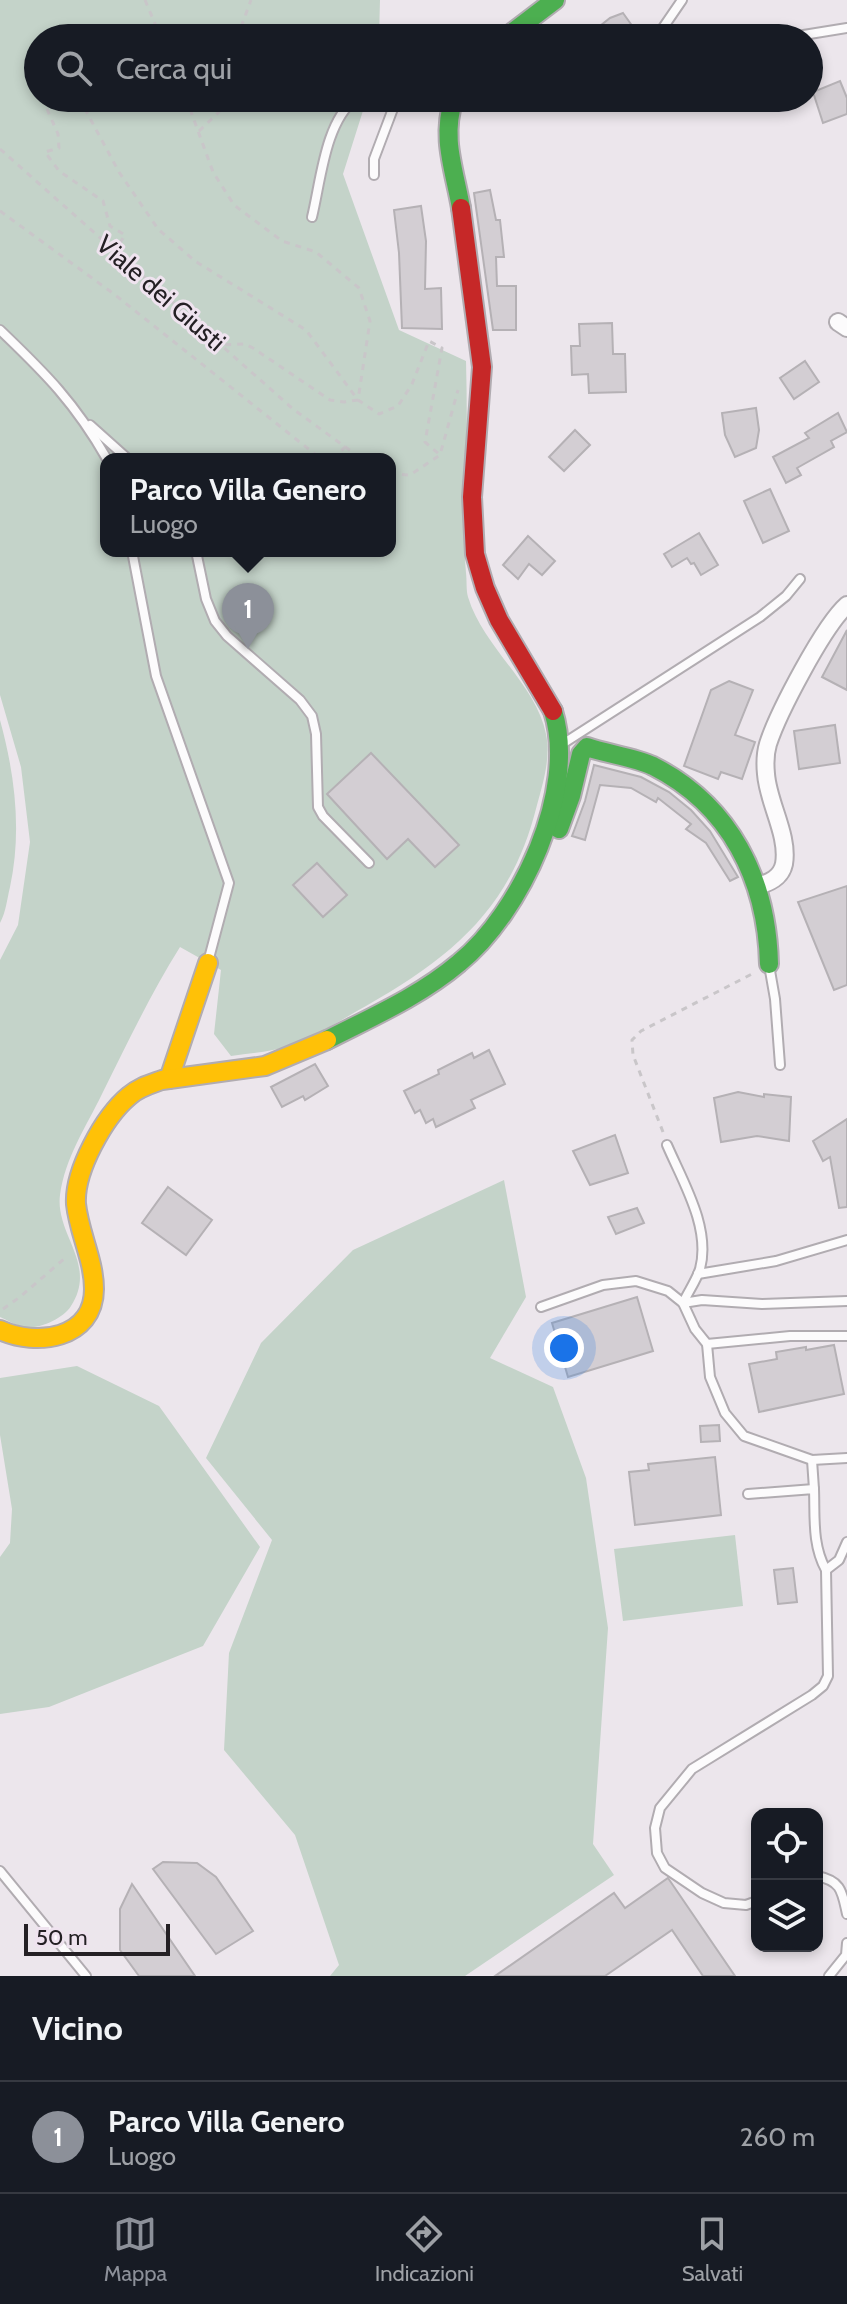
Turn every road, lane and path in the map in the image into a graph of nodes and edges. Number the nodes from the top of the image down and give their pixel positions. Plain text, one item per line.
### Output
1 (145, 0) edge
2 (251, 0) edge
3 (555, 0) edge
4 (682, 0) edge
5 (155, 24) edge
6 (242, 24) edge
7 (522, 24) edge
8 (666, 24) edge
9 (847, 28) edge
10 (823, 32) edge
11 (48, 112) edge
12 (87, 112) edge
13 (192, 112) edge
14 (219, 112) edge
15 (343, 112) edge
16 (392, 112) edge
17 (450, 112) edge
18 (199, 131) junction
19 (0, 149) edge
20 (374, 175) dead end
21 (0, 211) edge
22 (312, 217) dead end
23 (114, 252) junction
24 (0, 330) edge
25 (221, 345) junction
26 (459, 388) dead end
27 (358, 400) junction
28 (86, 422) junction
29 (346, 446) junction
30 (104, 453) edge
31 (121, 453) edge
32 (313, 453) edge
33 (338, 453) edge
34 (355, 453) edge
35 (440, 455) junction
36 (396, 474) edge
37 (133, 557) edge
38 (197, 557) edge
39 (800, 579) dead end
40 (847, 605) edge
41 (560, 746) junction
42 (369, 863) dead end
43 (520, 882) junction
44 (757, 886) junction
45 (208, 963) joint
46 (769, 964) junction
47 (780, 1065) dead end
48 (169, 1079) junction
49 (667, 1145) joint
50 (84, 1236) junction
51 (847, 1240) edge
52 (698, 1274) junction
53 (847, 1301) edge
54 (683, 1303) junction
55 (541, 1307) dead end
56 (0, 1311) edge
57 (0, 1330) edge
58 (847, 1336) edge
59 (707, 1344) junction
60 (847, 1458) edge
61 (812, 1460) junction
62 (814, 1489) junction
63 (748, 1494) dead end
64 (847, 1542) edge
65 (826, 1570) junction
66 (0, 1871) edge
67 (823, 1877) edge
68 (751, 1903) edge
69 (847, 1914) edge
70 (847, 1943) edge
71 (86, 1976) edge
72 (829, 1976) edge

1 - 5 path
2 - 6 path
3 - 7 street
4 - 8 lane
9 - 10 lane
11 - 23 path
12 - 27 path
13 - 18 path
14 - 18 path
15 - 22 lane
16 - 20 lane
17 - 41 street
18 - 27 path
19 - 23 path, Viale dei Giusti
21 - 32 path
23 - 25 path, Viale dei Giusti
24 - 28 lane
25 - 27 path
25 - 29 path, Viale dei Giusti
26 - 35 path
27 - 35 path
28 - 30 lane
28 - 31 lane
29 - 33 path
29 - 34 path, Viale dei Giusti
35 - 36 path
37 - 45 lane
38 - 42 lane
39 - 41 lane
40 - 44 street
41 - 43 street
43 - 44 street
43 - 48 street
44 - 46 street
45 - 48 street
46 - 47 lane
46 - 49 path
48 - 50 street
49 - 52 lane
50 - 56 path
50 - 57 street
51 - 52 lane
52 - 54 lane
53 - 54 lane
54 - 55 lane
54 - 59 lane
58 - 59 lane
59 - 61 lane
60 - 61 lane
61 - 62 lane
62 - 63 lane
62 - 65 lane
64 - 65 lane
65 - 68 lane
66 - 71 lane
67 - 69 lane
70 - 72 lane

